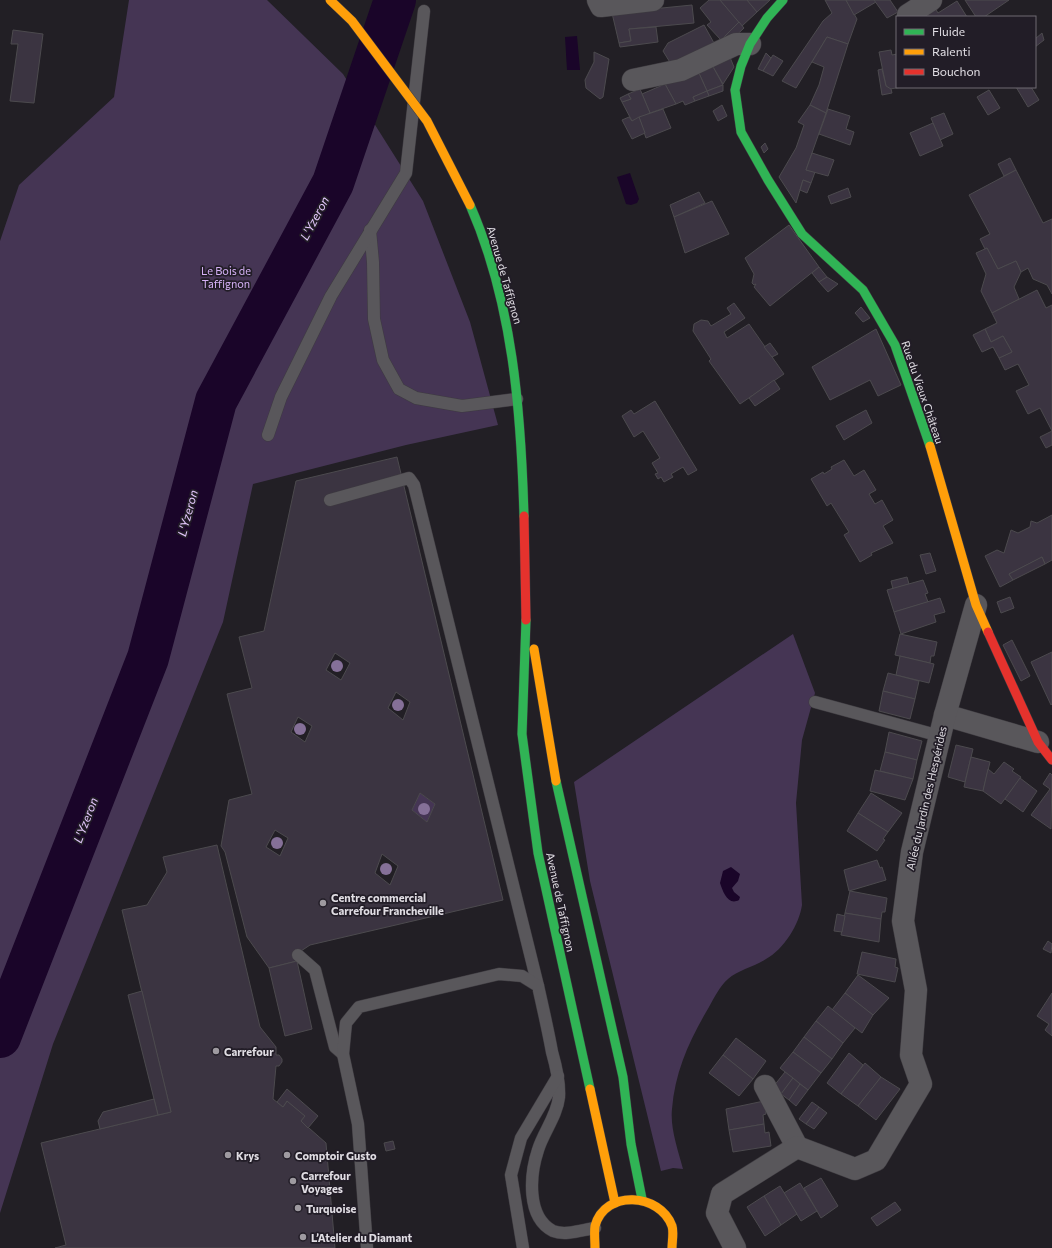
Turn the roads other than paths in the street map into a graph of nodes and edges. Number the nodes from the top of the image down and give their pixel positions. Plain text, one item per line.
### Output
1 (330, 0) edge
2 (598, 0) edge
3 (653, 0) edge
4 (783, 0) edge
5 (931, 0) edge
6 (424, 11) dead end
7 (908, 15) dead end
8 (750, 44) junction
9 (633, 80) dead end
10 (370, 230) junction
11 (517, 399) junction
12 (268, 435) dead end
13 (330, 500) dead end
14 (527, 603) junction
15 (976, 605) junction
16 (815, 702) dead end
17 (943, 726) junction
18 (1038, 742) junction
19 (1052, 760) edge
20 (298, 955) dead end
21 (538, 986) junction
22 (344, 1054) junction
23 (558, 1076) junction
24 (765, 1086) dead end
25 (797, 1147) junction
26 (642, 1199) junction
27 (615, 1203) junction
28 (595, 1228) junction
29 (367, 1248) edge
30 (523, 1248) edge
31 (595, 1248) edge
32 (672, 1248) edge
33 (735, 1248) edge

1 - 11 street, Avenue de Taffignon, bridge
2 - 3 street
4 - 8 street, Rue du Vieux Château
5 - 7 street
6 - 10 lane
8 - 9 street
8 - 15 street, Rue du Vieux Château
10 - 11 lane
10 - 12 lane
11 - 14 street, Avenue de Taffignon
13 - 21 lane
14 - 26 street, Avenue de Taffignon
14 - 27 street, Avenue de Taffignon
15 - 17 street, Allée du Jardin des Hespérides
15 - 18 street, Rue du Vieux Château
16 - 17 lane
17 - 18 street, Allée du Jardin des Hespérides
17 - 25 street, Allée du Jardin des Hespérides
18 - 19 street, Rue du Vieux Château
20 - 22 lane
21 - 22 lane
21 - 23 lane
22 - 29 lane
23 - 28 lane
23 - 30 lane
24 - 25 street
25 - 33 street
26 - 27 street
26 - 32 street
27 - 28 street
28 - 31 street

